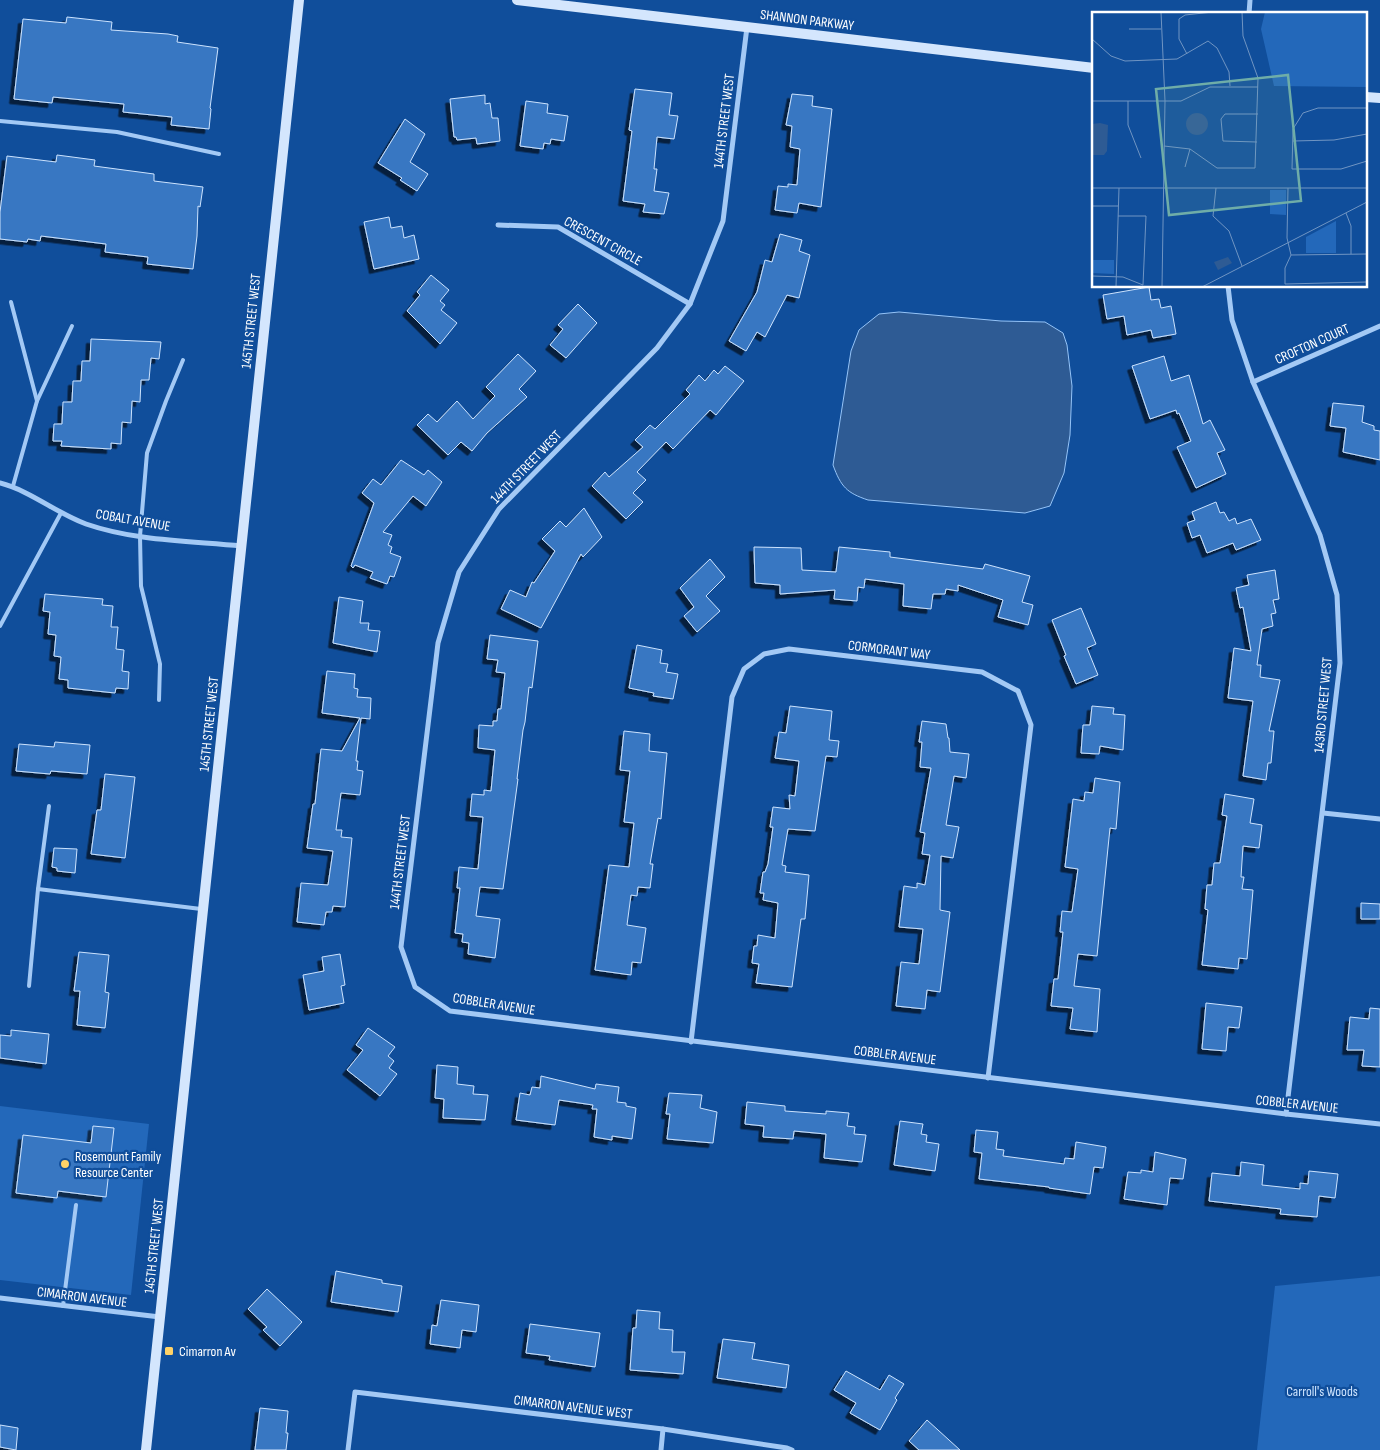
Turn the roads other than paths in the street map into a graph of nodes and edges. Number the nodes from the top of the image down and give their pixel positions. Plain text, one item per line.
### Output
1 (299, 0) edge
2 (517, 0) edge
3 (747, 27) junction
4 (1092, 68) edge
5 (0, 121) edge
6 (220, 154) dead end
7 (498, 226) dead end
8 (1228, 288) edge
9 (11, 302) dead end
10 (690, 304) junction
11 (72, 326) dead end
12 (1380, 326) edge
13 (183, 360) dead end
14 (1253, 382) junction
15 (37, 400) junction
16 (0, 483) edge
17 (13, 486) junction
18 (61, 513) junction
19 (140, 536) junction
20 (242, 546) junction
21 (0, 626) edge
22 (159, 700) dead end
23 (49, 806) dead end
24 (1323, 813) junction
25 (1380, 819) edge
26 (38, 889) junction
27 (203, 910) junction
28 (29, 986) dead end
29 (414, 987) joint
30 (691, 1042) junction
31 (988, 1078) junction
32 (1286, 1114) junction
33 (1380, 1124) edge
34 (76, 1205) dead end
35 (0, 1298) edge
36 (63, 1306) junction
37 (160, 1317) junction
38 (663, 1429) junction
39 (789, 1449) edge
40 (146, 1450) edge
41 (348, 1450) edge
42 (661, 1450) edge

1 - 20 street, 145TH STREET WEST
2 - 3 street, SHANNON PARKWAY
3 - 4 street, SHANNON PARKWAY
3 - 10 street, 144TH STREET WEST
5 - 6 lane
7 - 10 street, CRESCENT CIRCLE
8 - 14 street, 143RD STREET WEST
9 - 15 lane
10 - 29 street, 144TH STREET WEST
11 - 15 lane
12 - 14 street, CROFTON COURT
13 - 19 lane
14 - 24 street, 143RD STREET WEST
15 - 17 lane
16 - 17 street, COBALT AVENUE
17 - 18 street, COBALT AVENUE
18 - 19 street, COBALT AVENUE
18 - 21 lane
19 - 20 street, COBALT AVENUE
19 - 22 lane
20 - 27 street, 145TH STREET WEST
23 - 26 lane
24 - 25 street
24 - 32 street, 143RD STREET WEST
26 - 27 lane
26 - 28 lane
27 - 37 street, 145TH STREET WEST
29 - 30 street, COBBLER AVENUE
30 - 31 street, COBBLER AVENUE
30 - 31 street, CORMORANT WAY
31 - 32 street, COBBLER AVENUE
32 - 33 street, COBBLER AVENUE
34 - 36 lane
35 - 36 street, CIMARRON AVENUE
36 - 37 street, CIMARRON AVENUE
37 - 40 street, 145TH STREET WEST
38 - 39 street, CIMARRON AVENUE WEST
38 - 41 street, CIMARRON AVENUE WEST
38 - 42 street

